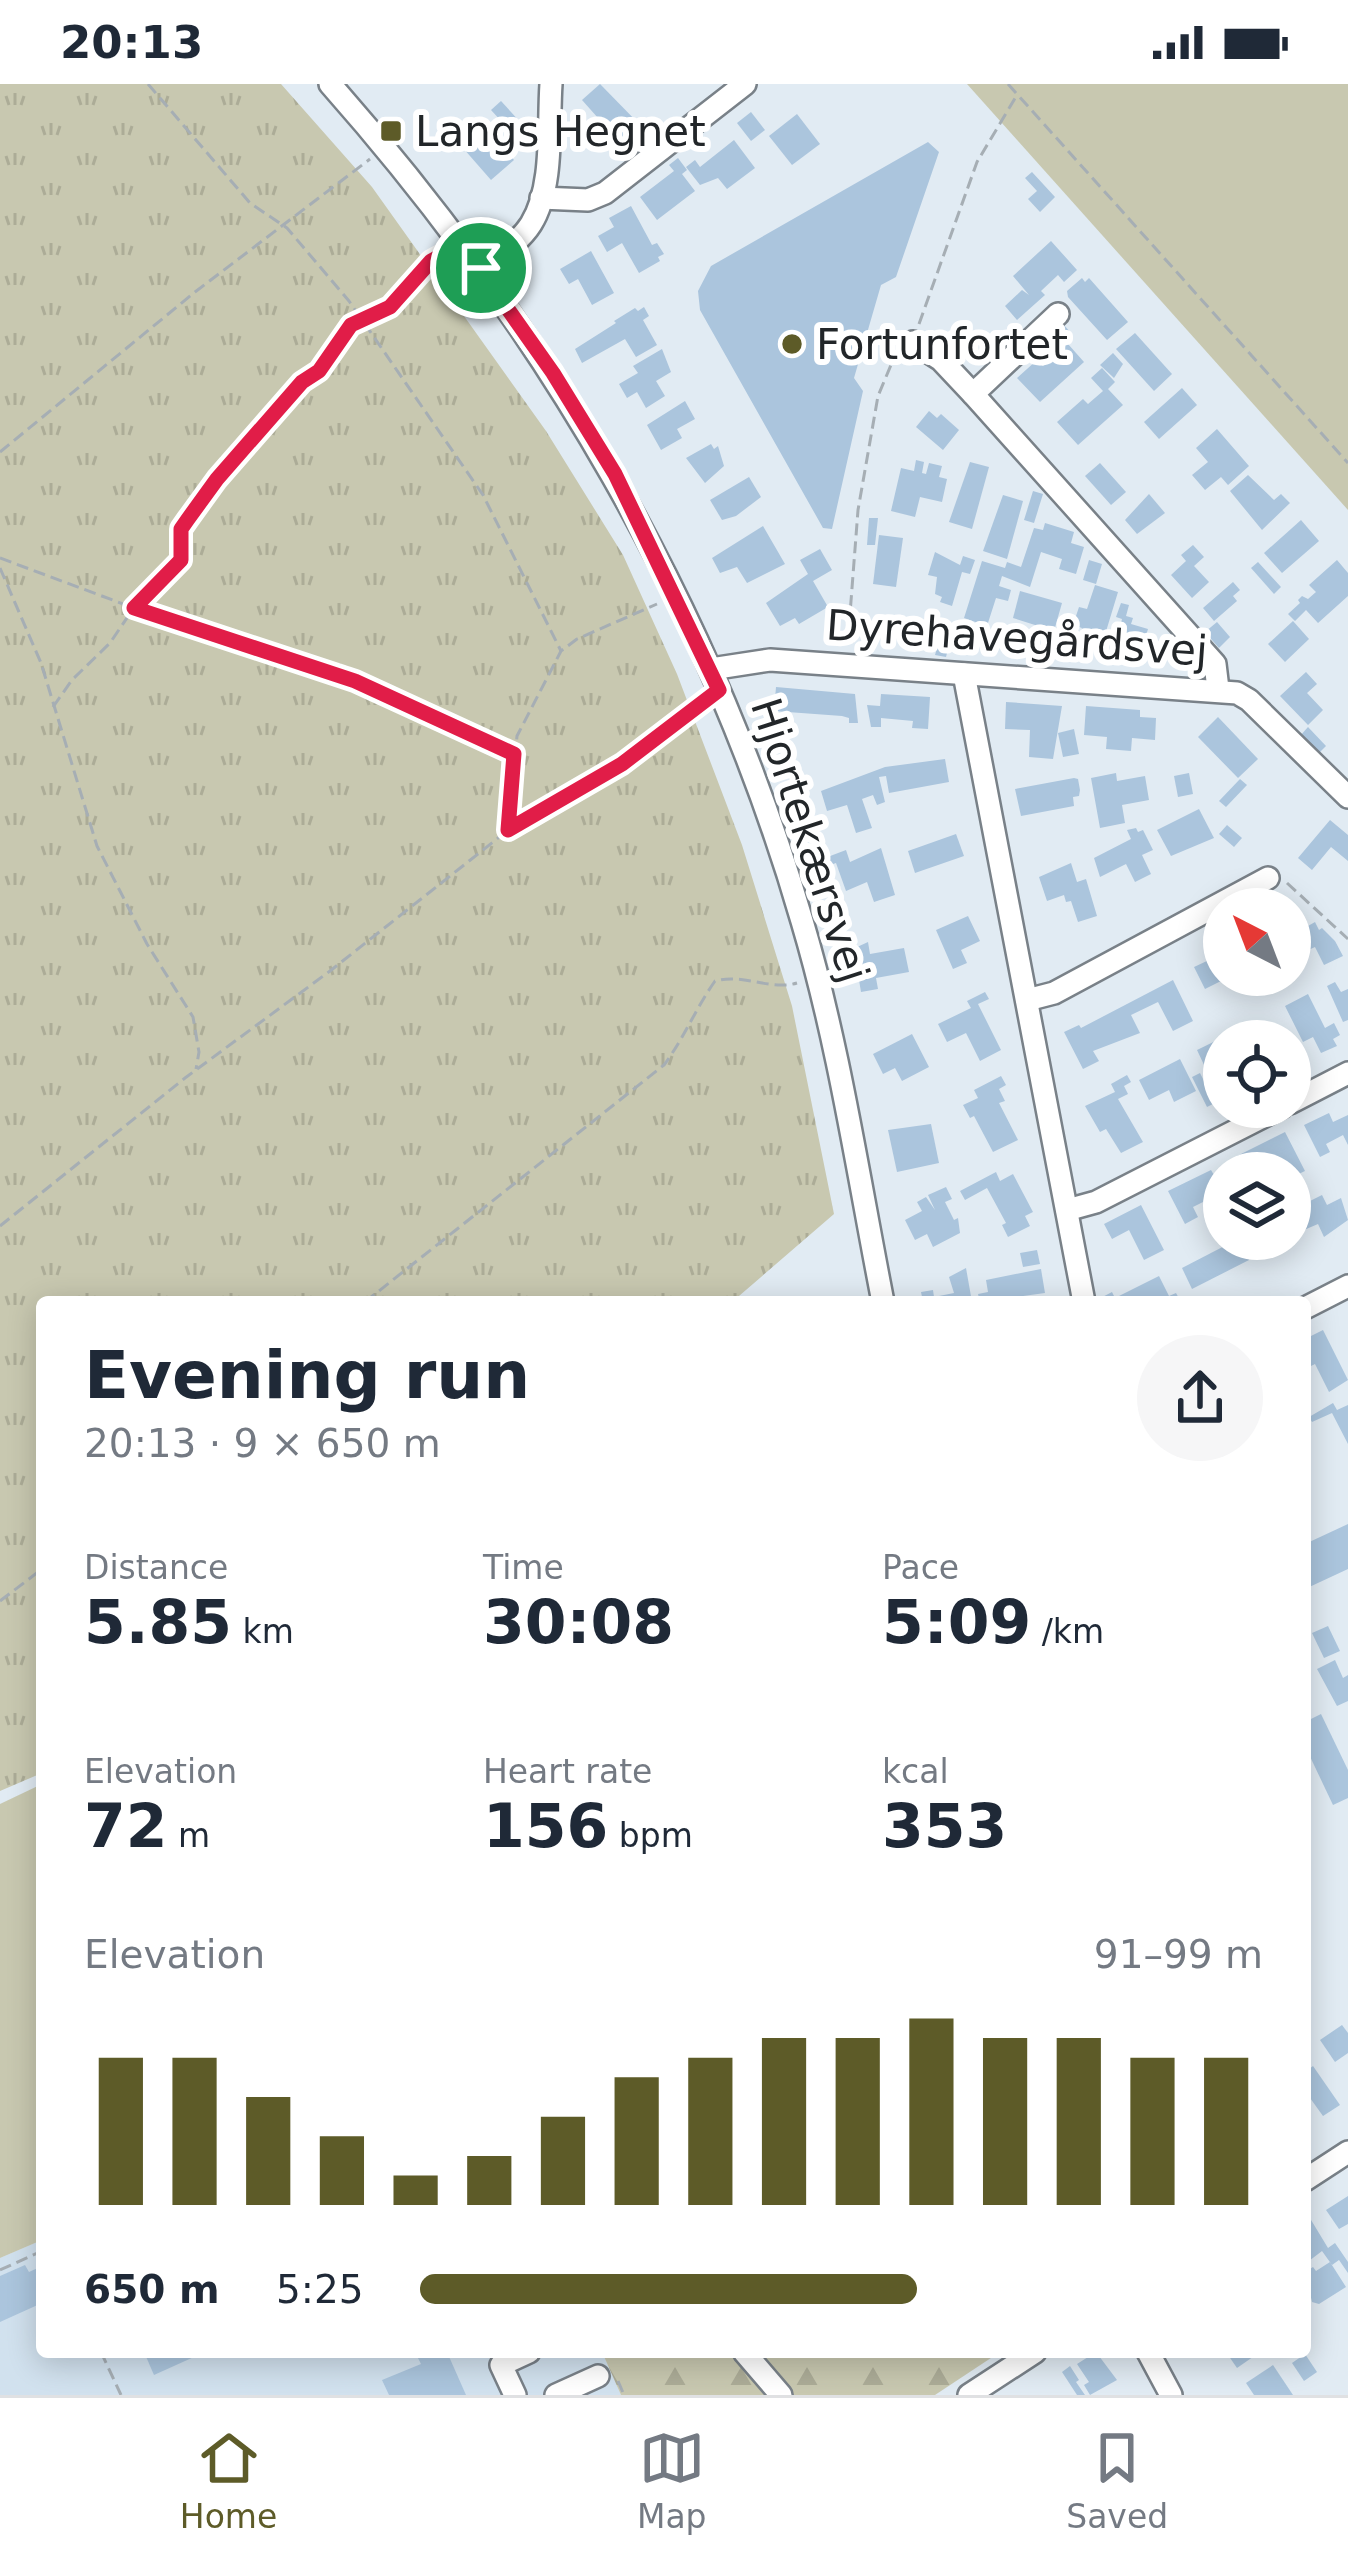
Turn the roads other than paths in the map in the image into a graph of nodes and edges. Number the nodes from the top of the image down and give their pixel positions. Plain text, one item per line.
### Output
1 (330, 84) edge
2 (551, 84) edge
3 (745, 84) edge
4 (542, 198) junction
5 (481, 268) junction
6 (1058, 314) dead end
7 (905, 345) road end
8 (973, 394) junction
9 (964, 674) junction
10 (715, 679) junction
11 (1217, 689) junction
12 (1348, 797) edge
13 (1268, 878) road end
14 (1027, 1000) junction
15 (1348, 1073) edge
16 (1311, 1092) edge
17 (1241, 1128) edge
18 (1067, 1210) junction
19 (1348, 1286) edge
20 (882, 1296) edge
21 (1083, 1296) edge
22 (1311, 1305) edge
23 (1348, 2152) edge
24 (1311, 2176) edge
25 (516, 2358) edge
26 (749, 2358) edge
27 (1026, 2358) edge
28 (1151, 2358) edge
29 (598, 2376) dead end
30 (514, 2395) edge
31 (556, 2395) edge
32 (781, 2395) edge
33 (969, 2395) edge
34 (1171, 2395) edge

1 - 5 street, Hjortekærsvej
2 - 4 street
3 - 4 street
4 - 5 street
5 - 10 street, Hjortekærsvej
6 - 8 street
7 - 8 street
8 - 11 street
9 - 10 street, Dyrehavegårdsvej
9 - 11 street, Dyrehavegårdsvej
9 - 14 street
10 - 20 street, Hjortekærsvej
11 - 12 street, Dyrehavegårdsvej
13 - 14 street
14 - 18 street
15 - 16 street
17 - 18 street
18 - 21 street
19 - 22 street
23 - 24 street
25 - 30 street
26 - 32 street
27 - 33 street
28 - 34 street
29 - 31 street

